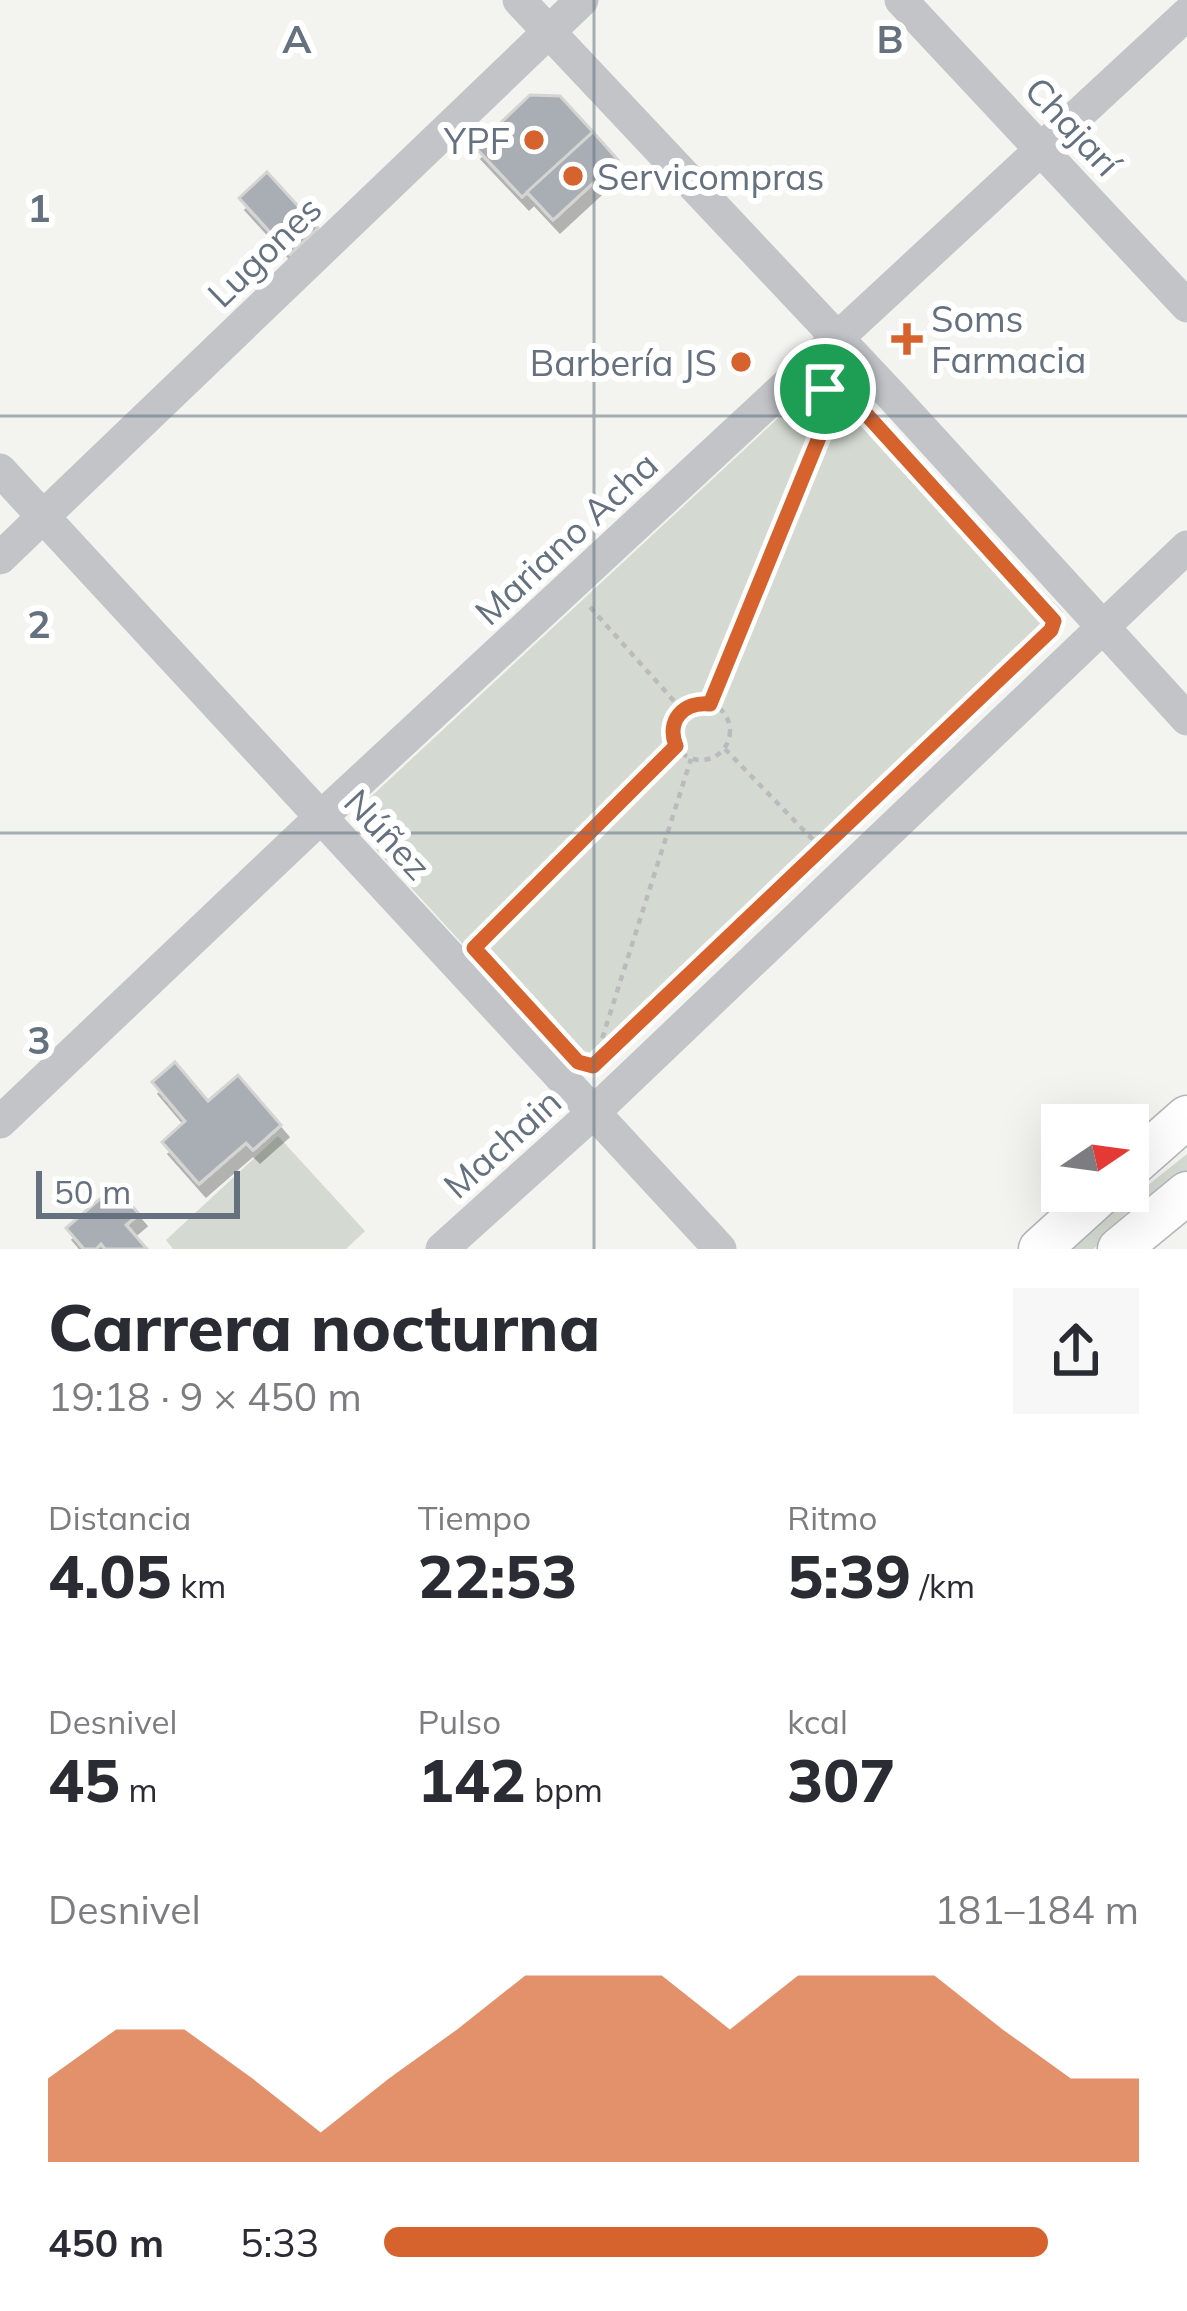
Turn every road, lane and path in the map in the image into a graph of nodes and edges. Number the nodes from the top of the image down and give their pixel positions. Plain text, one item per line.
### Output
1 (519, 0) edge
2 (582, 0) edge
3 (901, 0) edge
4 (1187, 14) edge
5 (548, 31) junction
6 (1041, 148) junction
7 (1187, 306) edge
8 (837, 337) junction
9 (813, 380) junction
10 (847, 393) dead end
11 (0, 470) edge
12 (42, 518) junction
13 (1187, 547) edge
14 (0, 558) edge
15 (590, 606) dead end
16 (1054, 621) dead end
17 (1105, 626) junction
18 (710, 704) junction
19 (682, 710) junction
20 (1187, 718) edge
21 (676, 746) junction
22 (724, 749) junction
23 (692, 759) junction
24 (888, 787) dead end
25 (320, 818) junction
26 (823, 850) dead end
27 (773, 896) dead end
28 (474, 948) dead end
29 (578, 1062) dead end
30 (593, 1066) junction
31 (593, 1113) junction
32 (1187, 1117) edge
33 (0, 1122) edge
34 (1149, 1150) edge
35 (1187, 1193) edge
36 (1081, 1212) edge
37 (442, 1249) edge
38 (720, 1249) edge
39 (1040, 1249) edge
40 (1119, 1249) edge

1 - 5 street
2 - 5 street, Lugones
3 - 6 street, Chajarí
4 - 6 street, Mariano Acha
5 - 8 street
5 - 12 street, Lugones
6 - 7 street, Chajarí
6 - 8 street, Mariano Acha
8 - 9 street, Mariano Acha
8 - 17 street
9 - 10 path
9 - 18 path
9 - 25 street, Mariano Acha
11 - 12 street, Núñez
12 - 14 street, Lugones
12 - 25 street, Núñez
13 - 17 street, Machain
15 - 19 path
16 - 24 path
17 - 20 street
17 - 31 street, Machain
18 - 19 path
18 - 22 path
19 - 21 path
21 - 23 path
21 - 28 path
22 - 23 path
22 - 26 path
23 - 30 path
25 - 31 street, Núñez
25 - 33 street, Mariano Acha
27 - 30 path
29 - 30 path
31 - 37 street, Machain
31 - 38 street, Núñez
32 - 34 main road
35 - 40 main road
36 - 39 main road

